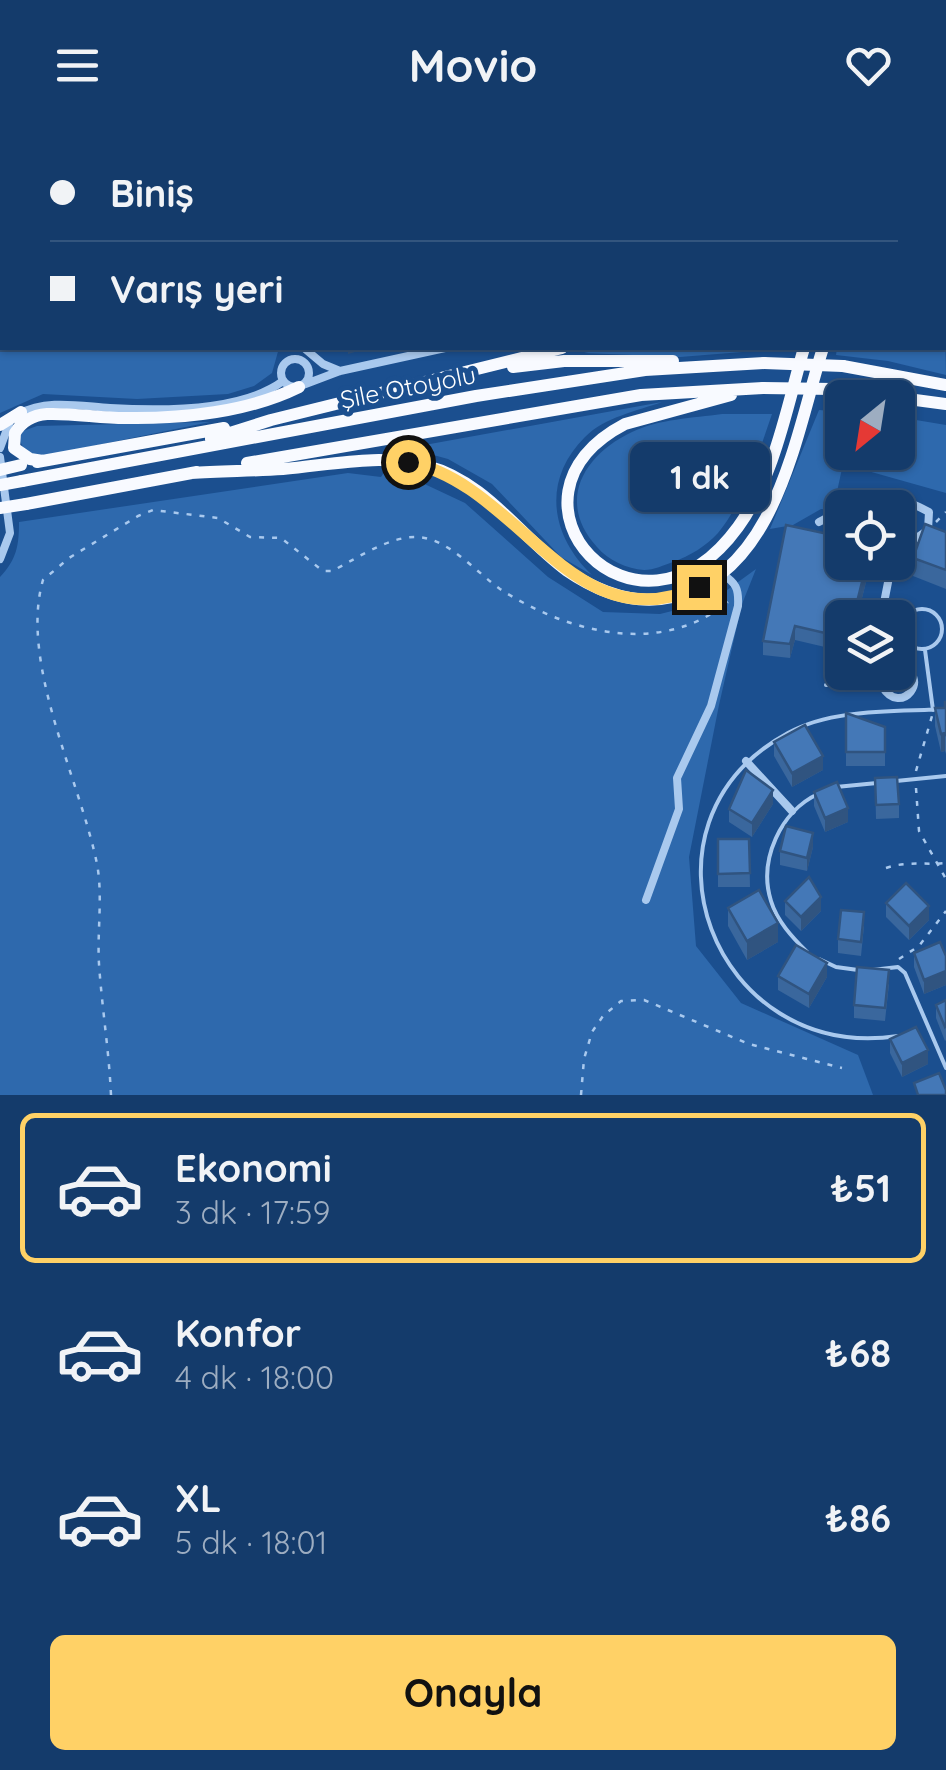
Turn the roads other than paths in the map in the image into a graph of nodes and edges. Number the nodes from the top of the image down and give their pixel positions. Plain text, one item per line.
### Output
1 (291, 350) edge
2 (306, 350) edge
3 (429, 350) edge
4 (554, 350) edge
5 (803, 350) edge
6 (822, 350) edge
7 (297, 360) junction
8 (726, 364) junction
9 (340, 371) junction
10 (457, 374) junction
11 (283, 380) junction
12 (946, 385) edge
13 (301, 386) junction
14 (763, 388) junction
15 (946, 404) edge
16 (21, 412) junction
17 (271, 420) junction
18 (0, 426) edge
19 (0, 448) edge
20 (169, 452) junction
21 (0, 458) edge
22 (43, 461) junction
23 (0, 470) edge
24 (191, 473) junction
25 (0, 485) edge
26 (915, 504) edge
27 (0, 508) edge
28 (825, 520) edge
29 (820, 522) dead end
30 (928, 530) junction
31 (946, 537) edge
32 (915, 539) edge
33 (0, 558) edge
34 (721, 573) junction
35 (925, 649) junction
36 (887, 690) edge
37 (912, 690) edge
38 (946, 709) edge
39 (933, 710) junction
40 (746, 762) junction
41 (946, 776) edge
42 (895, 781) edge
43 (876, 783) edge
44 (832, 788) edge
45 (820, 793) edge
46 (792, 811) junction
47 (646, 900) dead end
48 (912, 1030) edge
49 (946, 1068) edge

1 - 7 street
2 - 9 street
3 - 9 street
4 - 10 highway
5 - 14 highway
6 - 34 highway
7 - 9 street
7 - 11 street
7 - 13 street
8 - 10 highway
8 - 12 highway, Şile Otoyolu, bridge
8 - 20 highway, Şile Otoyolu
9 - 13 street
10 - 17 highway
11 - 13 street
11 - 16 street
13 - 22 highway
14 - 15 highway, Şile Otoyolu, bridge
14 - 24 highway, Şile Otoyolu
16 - 18 highway
16 - 19 street
17 - 20 highway
17 - 22 highway
20 - 25 highway, Şile Otoyolu, bridge
21 - 33 street
22 - 23 highway, bridge
24 - 27 highway, Şile Otoyolu, bridge
24 - 34 highway
26 - 30 street
28 - 29 street
30 - 31 street
30 - 32 street
34 - 47 street
35 - 35 lane
35 - 39 lane
36 - 37 street
38 - 39 lane
39 - 40 lane
40 - 46 street
40 - 48 lane
41 - 42 lane
43 - 44 lane
45 - 46 lane
46 - 49 lane

